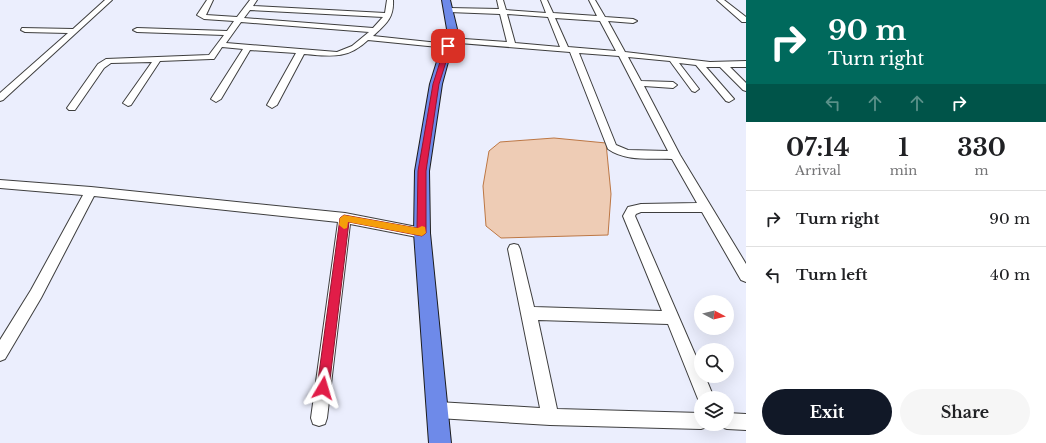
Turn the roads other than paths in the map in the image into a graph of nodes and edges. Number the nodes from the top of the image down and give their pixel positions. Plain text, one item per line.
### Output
1 (109, 0) edge
2 (210, 0) edge
3 (254, 0) edge
4 (390, 0) edge
5 (500, 0) edge
6 (544, 0) edge
7 (592, 0) edge
8 (720, 0) edge
9 (447, 5) edge
10 (248, 8) junction
11 (503, 12) junction
12 (389, 15) junction
13 (549, 15) junction
14 (603, 19) junction
15 (745, 20) dead end
16 (238, 21) junction
17 (633, 21) dead end
18 (25, 30) dead end
19 (137, 30) dead end
20 (374, 30) junction
21 (75, 31) junction
22 (229, 33) junction
23 (367, 38) junction
24 (449, 43) junction
25 (511, 44) junction
26 (221, 45) junction
27 (248, 47) junction
28 (569, 49) junction
29 (301, 51) junction
30 (622, 54) junction
31 (672, 59) junction
32 (157, 60) junction
33 (698, 63) junction
34 (723, 65) junction
35 (746, 65) edge
36 (638, 83) junction
37 (672, 85) dead end
38 (746, 88) edge
39 (695, 89) dead end
40 (0, 98) edge
41 (216, 99) dead end
42 (730, 99) dead end
43 (128, 103) dead end
44 (272, 105) dead end
45 (72, 108) dead end
46 (675, 155) junction
47 (0, 184) edge
48 (91, 191) junction
49 (706, 208) junction
50 (344, 218) junction
51 (422, 233) junction
52 (514, 249) dead end
53 (746, 276) edge
54 (530, 313) junction
55 (673, 318) junction
56 (0, 354) edge
57 (703, 391) edge
58 (438, 410) junction
59 (550, 417) junction
60 (319, 418) dead end
61 (694, 421) edge
62 (734, 421) edge
63 (746, 422) edge
64 (440, 443) edge

1 - 21 street
2 - 16 street
3 - 10 street
4 - 12 street
5 - 11 street
6 - 13 street
7 - 14 street
8 - 15 street
9 - 11 street
9 - 24 main road
10 - 12 street
10 - 16 street
11 - 13 street
11 - 25 street
12 - 20 street
13 - 14 street
13 - 28 street
14 - 17 street
14 - 30 street
16 - 20 street
16 - 22 street
18 - 21 street
19 - 22 street
20 - 23 street
21 - 40 street
22 - 26 street
23 - 24 street
23 - 29 street
24 - 25 street
24 - 51 main road
25 - 28 street
26 - 27 street
26 - 32 street
27 - 29 street
27 - 41 street
28 - 30 street
28 - 46 street
29 - 44 street
30 - 31 street
30 - 36 street
31 - 33 street
31 - 39 street
32 - 43 street
32 - 45 street
33 - 34 street
33 - 42 street
34 - 35 street
34 - 38 street
36 - 37 street
36 - 46 street
46 - 49 street
47 - 48 street
48 - 50 street
48 - 56 street
49 - 53 street
49 - 55 street
50 - 51 street
50 - 60 street
51 - 58 main road
52 - 54 street
54 - 55 street
54 - 59 street
55 - 57 street
58 - 59 street
58 - 64 main road
59 - 61 street
62 - 63 street

